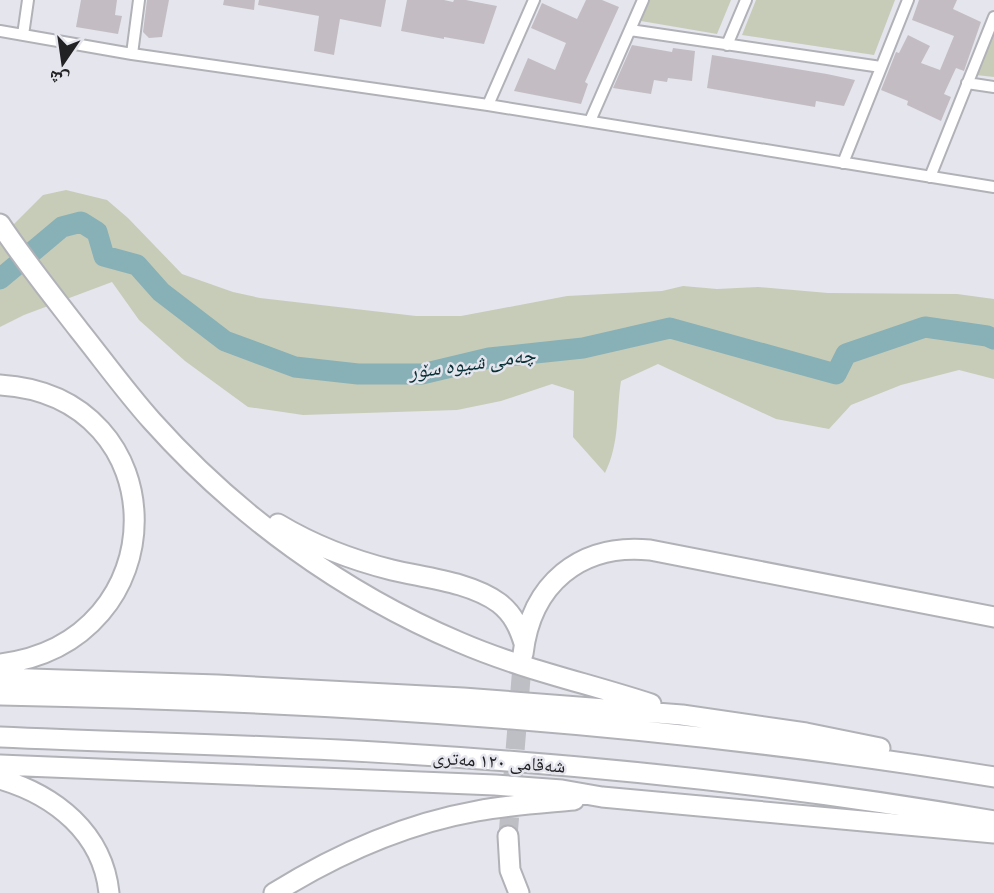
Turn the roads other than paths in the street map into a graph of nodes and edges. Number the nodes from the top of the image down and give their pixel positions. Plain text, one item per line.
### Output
1 (27, 0) edge
2 (139, 0) edge
3 (534, 0) edge
4 (643, 0) edge
5 (746, 0) edge
6 (908, 0) edge
7 (994, 18) edge
8 (630, 30) junction
9 (0, 31) edge
10 (23, 35) junction
11 (727, 45) junction
12 (132, 54) junction
13 (881, 67) junction
14 (967, 83) junction
15 (994, 87) edge
16 (488, 105) junction
17 (590, 121) junction
18 (843, 163) junction
19 (930, 177) junction
20 (994, 187) edge
21 (0, 224) edge
22 (0, 385) edge
23 (228, 494) junction
24 (994, 617) edge
25 (0, 664) edge
26 (0, 678) edge
27 (0, 695) edge
28 (682, 715) junction
29 (0, 737) edge
30 (0, 765) edge
31 (951, 770) junction
32 (994, 777) edge
33 (0, 779) edge
34 (602, 797) junction
35 (994, 821) edge
36 (994, 832) edge
37 (508, 836) tunnel mouth
38 (110, 893) edge
39 (274, 893) edge
40 (519, 893) edge

1 - 10 street
2 - 12 street
3 - 16 street
4 - 8 street
5 - 11 street
6 - 13 street
7 - 14 street
8 - 11 street
8 - 17 street
9 - 10 street
10 - 12 street
11 - 13 street
12 - 16 street
13 - 18 street
14 - 15 street
14 - 19 street
16 - 17 street
17 - 18 street
18 - 19 street
19 - 20 street
21 - 23 highway
22 - 25 highway
23 - 24 highway
23 - 28 highway
26 - 28 highway
27 - 31 highway
28 - 31 highway
29 - 35 highway, شەقامی ١٢٠ مەتری
30 - 34 highway
31 - 32 highway
33 - 38 highway
34 - 36 highway
34 - 39 highway
37 - 40 highway

